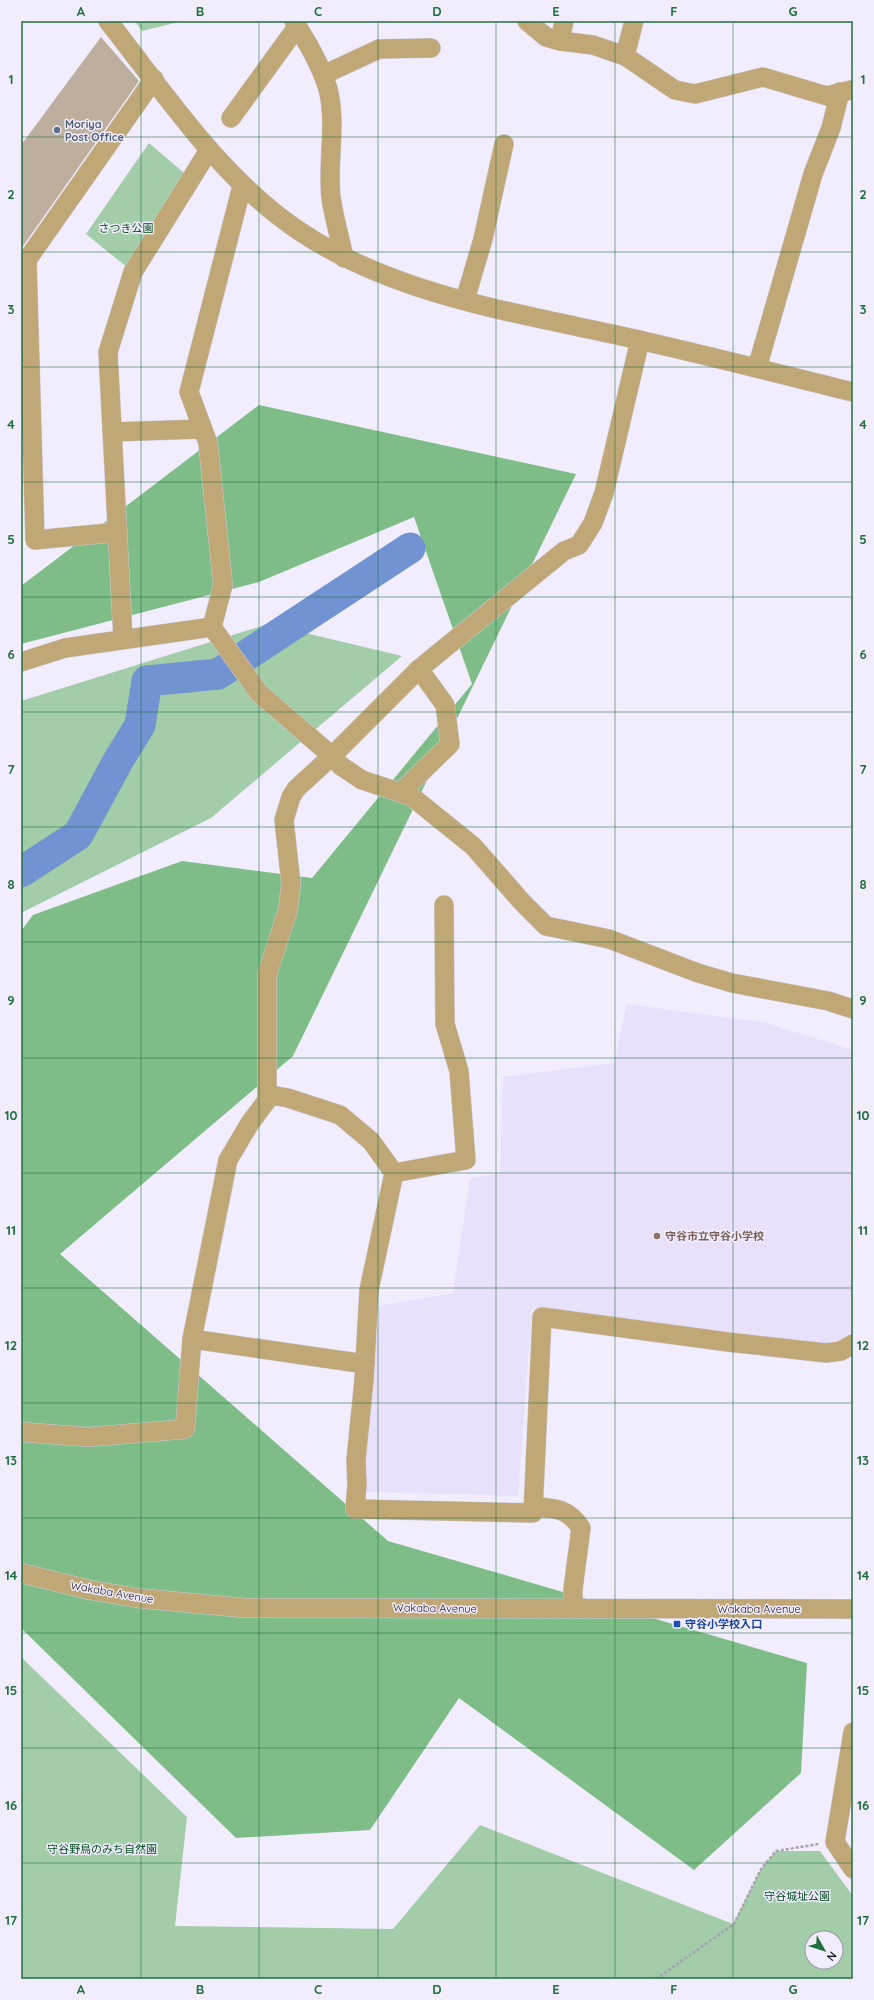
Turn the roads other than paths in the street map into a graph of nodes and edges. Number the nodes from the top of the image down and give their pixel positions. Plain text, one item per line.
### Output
1 (108, 21) edge
2 (527, 21) edge
3 (564, 21) edge
4 (634, 21) edge
5 (296, 24) edge
6 (560, 41) junction
7 (431, 48) dead end
8 (625, 56) junction
9 (323, 75) junction
10 (154, 79) junction
11 (847, 91) edge
12 (231, 118) dead end
13 (504, 144) dead end
14 (209, 150) dead end
15 (242, 186) junction
16 (344, 258) junction
17 (465, 300) junction
18 (640, 340) junction
19 (757, 368) junction
20 (853, 392) edge
21 (202, 429) junction
22 (112, 432) junction
23 (118, 532) junction
24 (212, 627) junction
25 (124, 639) junction
26 (21, 658) edge
27 (21, 662) edge
28 (419, 669) junction
29 (332, 756) junction
30 (400, 793) junction
31 (444, 905) dead end
32 (853, 1009) edge
33 (267, 1098) junction
34 (394, 1173) junction
35 (192, 1339) junction
36 (853, 1344) edge
37 (365, 1364) junction
38 (21, 1432) edge
39 (533, 1507) junction
40 (21, 1573) edge
41 (573, 1608) junction
42 (853, 1609) edge
43 (853, 1732) edge
44 (853, 1869) edge

1 - 10 street
2 - 6 street
3 - 6 street
4 - 8 street
5 - 9 street
5 - 12 street
6 - 8 street
7 - 9 street
8 - 11 street
9 - 16 street
10 - 15 street
10 - 23 street
11 - 19 street
13 - 17 street
14 - 22 street
15 - 16 street
15 - 21 street
16 - 17 street
17 - 18 street
18 - 19 street
18 - 28 street
19 - 20 street
21 - 22 street
21 - 24 street
22 - 23 street
23 - 25 street
24 - 25 street
24 - 29 street
25 - 27 street
26 - 27 street
28 - 29 street
28 - 30 street
29 - 30 street
29 - 33 street
30 - 32 street
31 - 34 street
33 - 34 street
33 - 35 street
34 - 37 street
35 - 37 street
35 - 38 street
36 - 39 street
37 - 39 street
39 - 41 street
40 - 41 street, Wakaba Avenue
41 - 42 street, Wakaba Avenue
43 - 44 street

